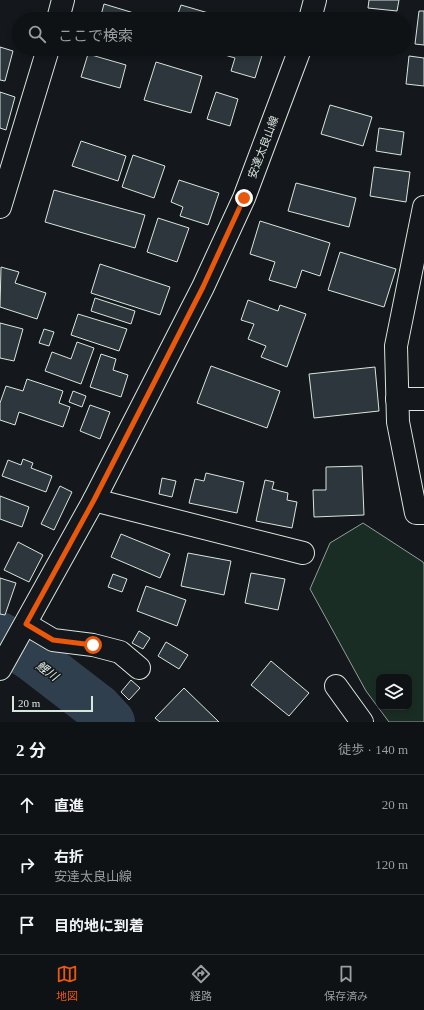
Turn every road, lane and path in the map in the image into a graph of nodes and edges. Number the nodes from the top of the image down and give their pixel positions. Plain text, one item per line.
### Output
1 (63, 0) edge
2 (315, 0) edge
3 (60, 12) edge
4 (312, 12) edge
5 (46, 56) edge
6 (297, 56) edge
7 (0, 207) edge
8 (424, 207) edge
9 (422, 230) edge
10 (398, 399) junction
11 (424, 399) edge
12 (94, 500) junction
13 (424, 513) edge
14 (303, 553) dead end
15 (24, 626) junction
16 (139, 668) dead end
17 (0, 669) edge
18 (336, 686) dead end
19 (362, 722) edge

1 - 3 street
2 - 4 street
5 - 7 street
6 - 12 street, 安達太良山線
8 - 9 street
9 - 10 street
10 - 11 street
10 - 13 street
12 - 14 street
12 - 15 street, 安達太良山線
15 - 16 street
15 - 17 street, 安達太良山線
18 - 19 street

